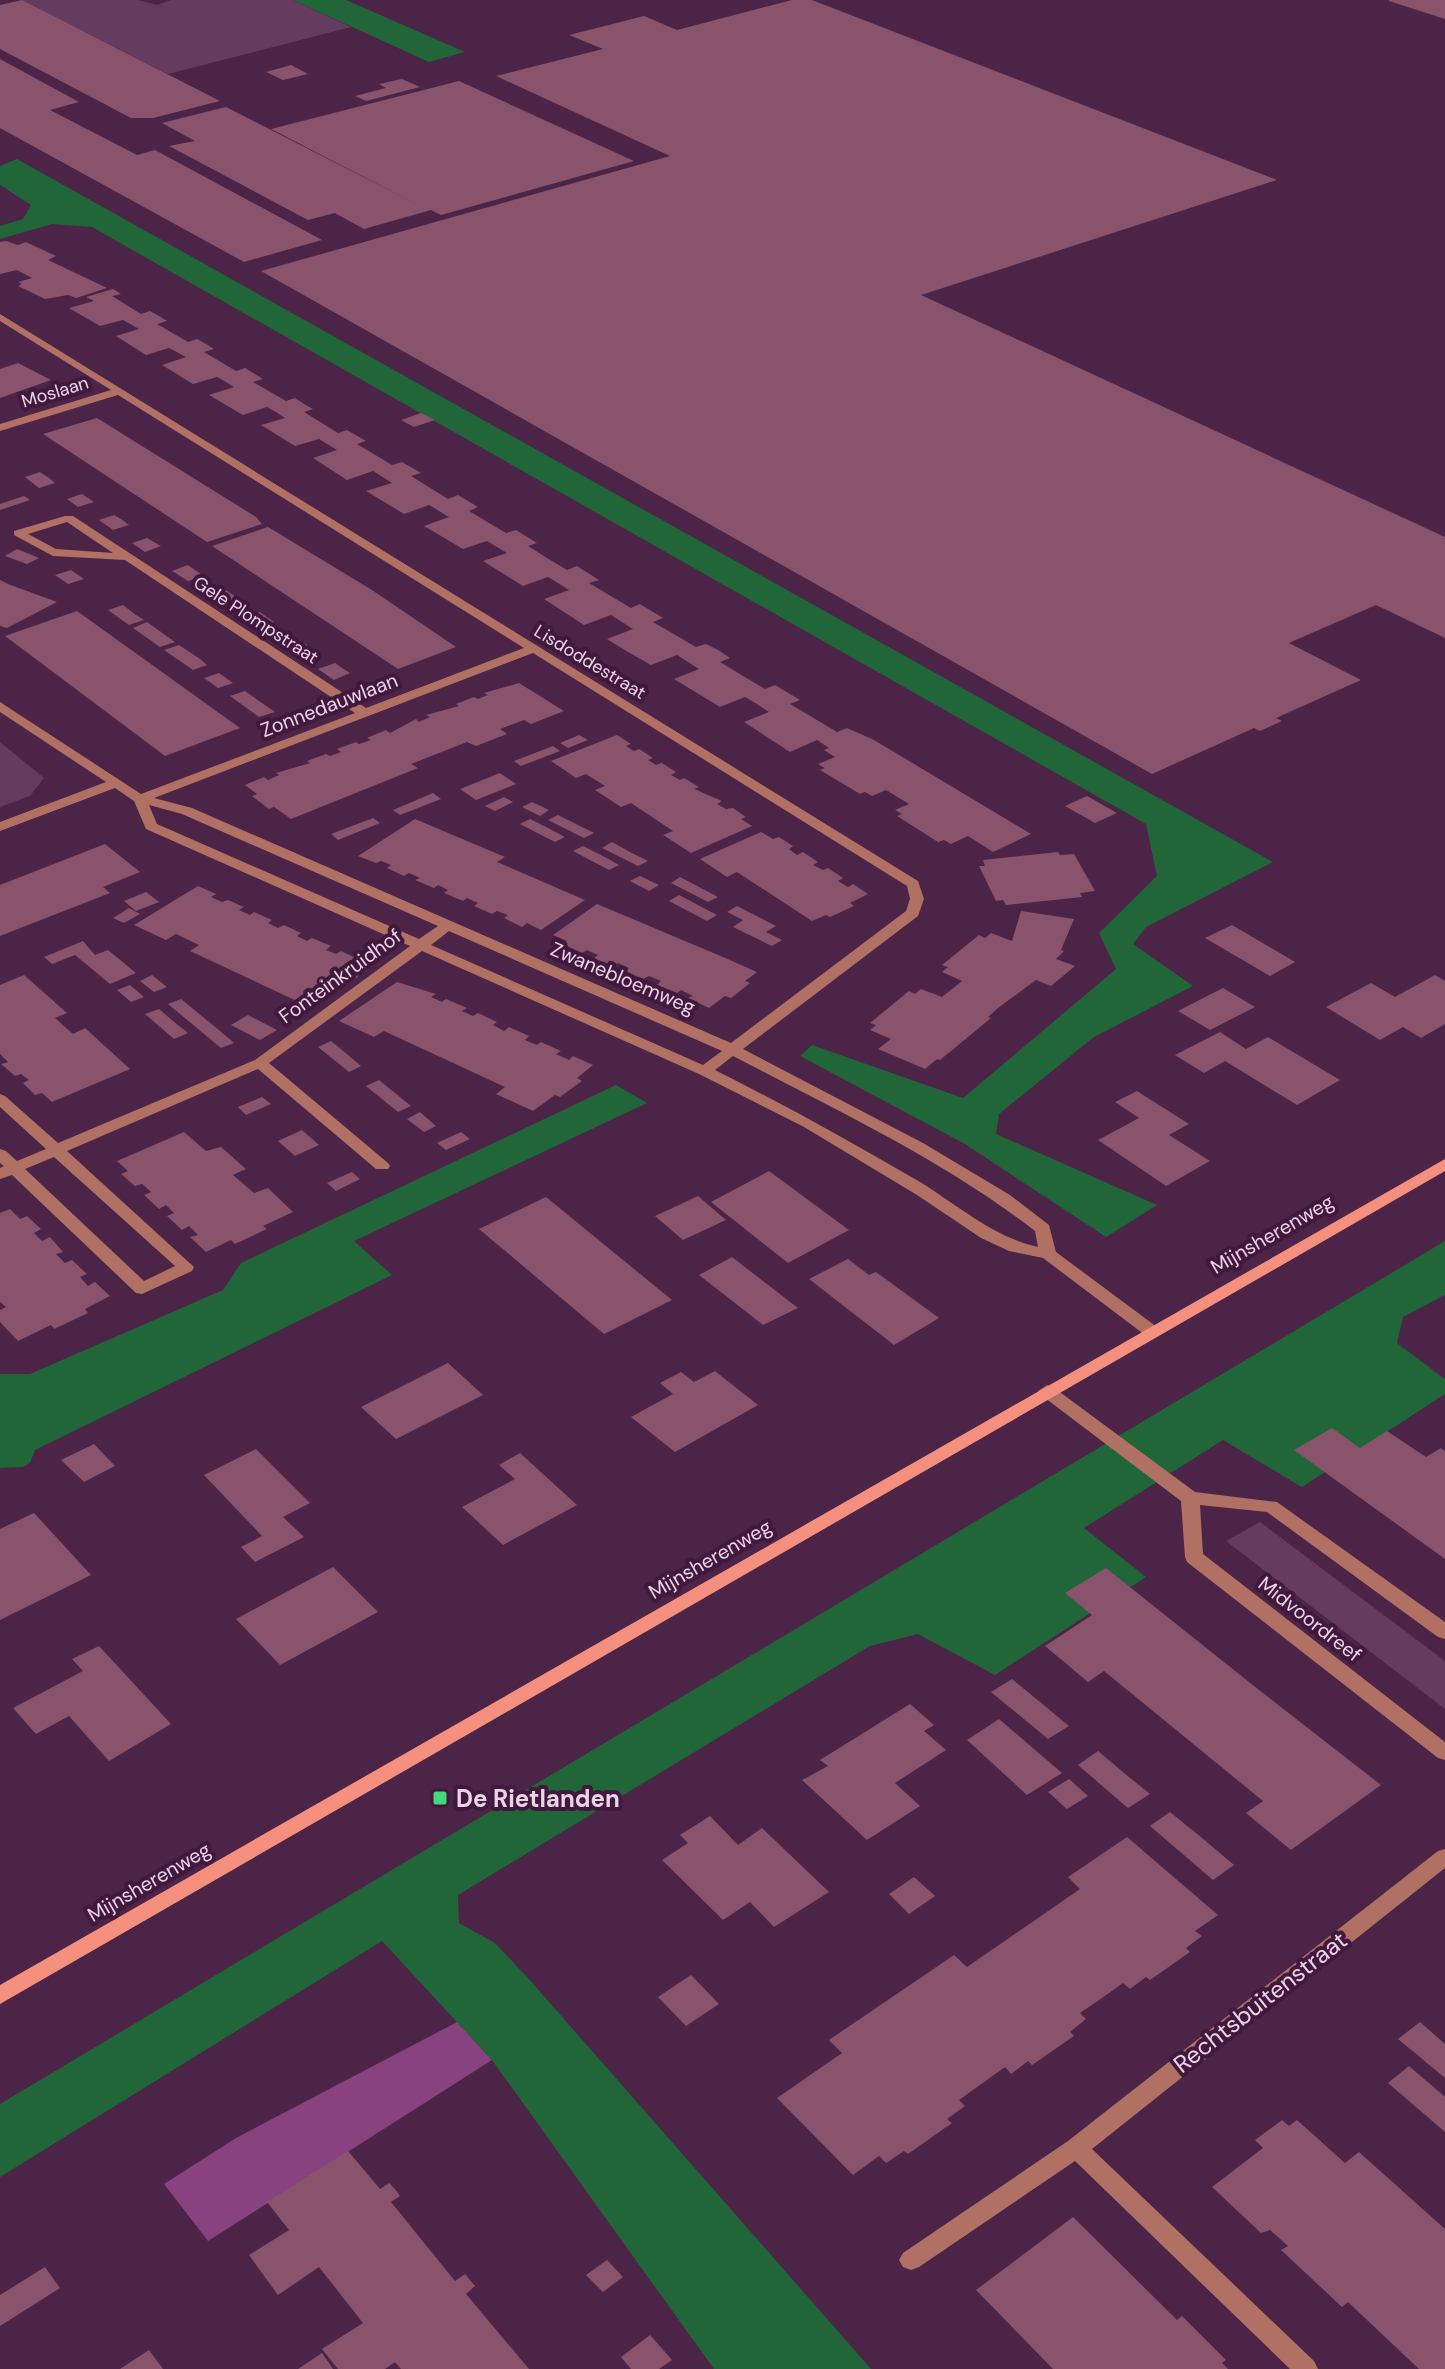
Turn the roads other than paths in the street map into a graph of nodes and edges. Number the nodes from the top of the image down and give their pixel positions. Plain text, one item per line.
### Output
1 (0, 317) edge
2 (120, 391) junction
3 (0, 428) edge
4 (127, 557) junction
5 (533, 649) junction
6 (0, 706) edge
7 (364, 713) junction
8 (117, 783) junction
9 (140, 799) junction
10 (0, 827) edge
11 (448, 925) junction
12 (419, 945) junction
13 (733, 1050) junction
14 (260, 1063) junction
15 (704, 1071) junction
16 (0, 1099) edge
17 (54, 1149) junction
18 (0, 1154) edge
19 (1445, 1164) edge
20 (382, 1166) dead end
21 (7, 1171) edge
22 (1048, 1254) junction
23 (1151, 1331) junction
24 (1047, 1391) junction
25 (1185, 1494) junction
26 (1445, 1632) edge
27 (1445, 1753) edge
28 (1445, 1857) edge
29 (0, 1995) edge
30 (1076, 2148) junction
31 (911, 2260) dead end
32 (1306, 2369) edge

1 - 2 street, Lisdoddestraat
2 - 3 street, Moslaan
2 - 5 street, Lisdoddestraat
4 - 4 street, Gele Plompstraat
4 - 7 street, Gele Plompstraat
5 - 7 street, Zonnedauwlaan
5 - 13 street, Lisdoddestraat
6 - 8 street, Zwanebloemweg
7 - 9 street, Zonnedauwlaan
8 - 9 street, Zwanebloemweg
8 - 10 street
9 - 11 street, Zwanebloemweg
9 - 12 street, Zwanebloemweg
11 - 12 street, Fonteinkruidhof
11 - 13 street, Zwanebloemweg
12 - 14 street, Fonteinkruidhof
12 - 15 street, Zwanebloemweg
13 - 15 street, Lisdoddestraat
13 - 22 street, Zwanebloemweg
14 - 17 street, Fonteinkruidhof
14 - 20 street
15 - 22 street, Zwanebloemweg
16 - 17 street
17 - 21 street, Fonteinkruidhof
17 - 21 street
18 - 21 street
19 - 23 street, Mijnsherenweg
22 - 23 street, Zwanebloemweg
23 - 24 street, Mijnsherenweg
24 - 25 street
24 - 29 street, Mijnsherenweg
25 - 26 street
25 - 27 street, Midvoordreef
28 - 30 street, Rechtsbuitenstraat
30 - 31 street, Rechtsbuitenstraat
30 - 32 street

